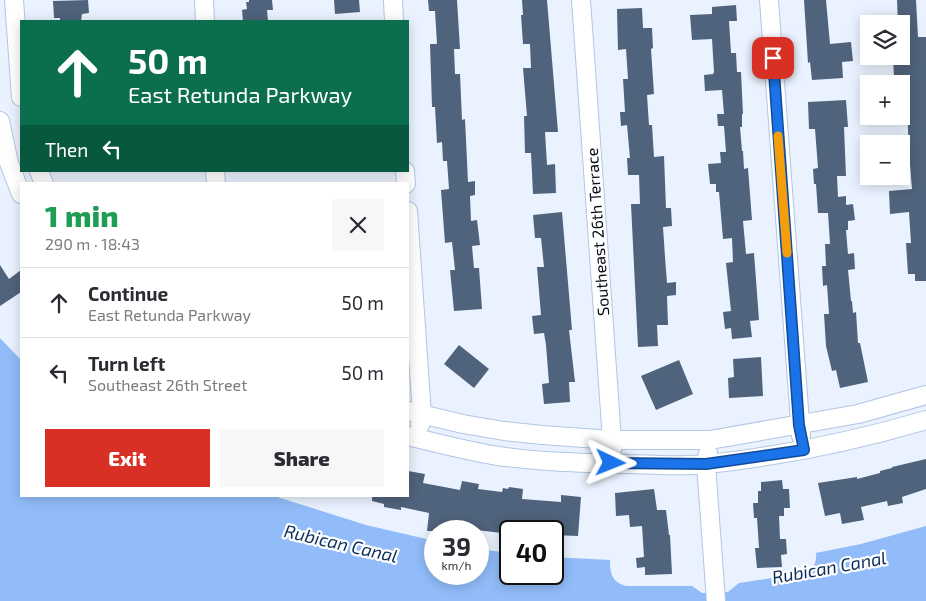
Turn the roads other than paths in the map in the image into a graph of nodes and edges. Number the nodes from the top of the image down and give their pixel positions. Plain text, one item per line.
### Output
1 (14, 0) edge
2 (204, 0) edge
3 (393, 0) edge
4 (581, 0) edge
5 (768, 0) edge
6 (205, 20) edge
7 (394, 20) edge
8 (20, 83) edge
9 (0, 121) edge
10 (20, 191) edge
11 (409, 240) edge
12 (926, 395) edge
13 (415, 413) edge
14 (926, 420) edge
15 (799, 425) junction
16 (413, 438) edge
17 (612, 440) junction
18 (710, 440) junction
19 (804, 450) junction
20 (611, 463) junction
21 (706, 464) junction
22 (716, 601) edge

1 - 8 street
2 - 6 street
3 - 7 street
4 - 17 street, Southeast 26th Terrace
5 - 15 street
9 - 10 street
11 - 13 street
12 - 15 street
13 - 16 street
13 - 17 street
14 - 19 street
15 - 18 street
15 - 19 street
16 - 20 street
17 - 18 street
17 - 20 street, Southeast 26th Terrace
18 - 21 street
19 - 21 street
20 - 21 street
21 - 22 street

